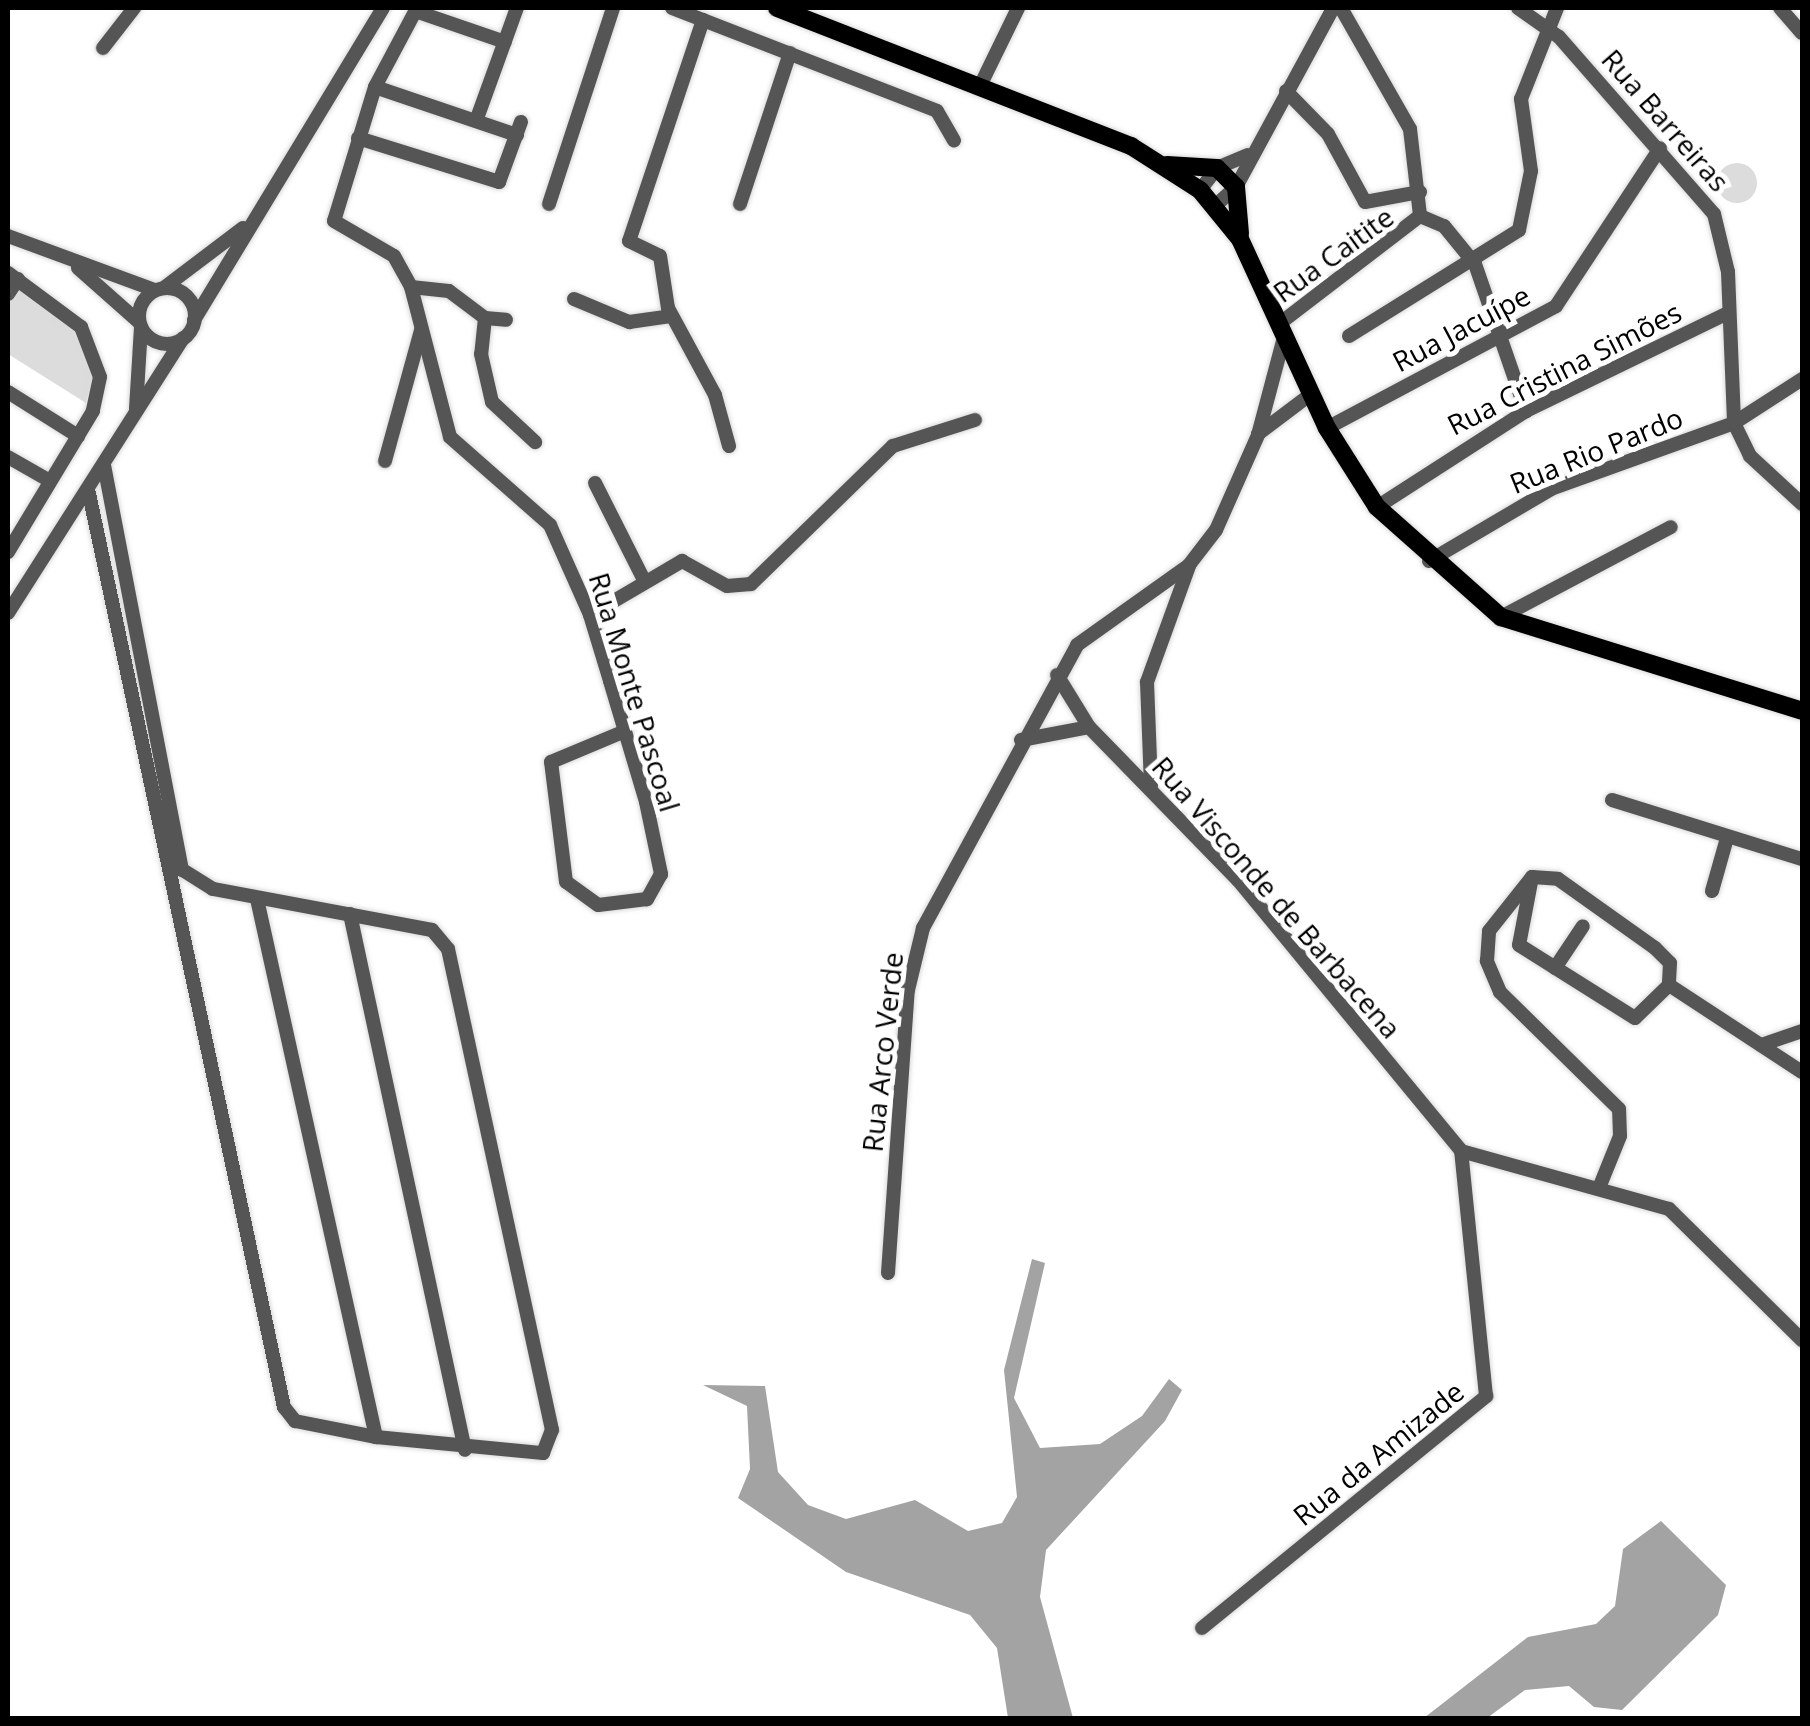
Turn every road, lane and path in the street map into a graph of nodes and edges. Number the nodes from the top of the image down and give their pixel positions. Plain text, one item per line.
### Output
1 (134, 8) edge
2 (383, 8) edge
3 (517, 8) edge
4 (613, 8) edge
5 (777, 8) edge
6 (1018, 8) edge
7 (1333, 8) edge
8 (1341, 8) edge
9 (1518, 8) edge
10 (1557, 8) edge
11 (1780, 8) edge
12 (416, 9) edge
13 (679, 9) edge
14 (703, 20) junction
15 (1549, 28) junction
16 (1802, 33) edge
17 (504, 42) junction
18 (103, 48) dead end
19 (790, 54) junction
20 (981, 84) junction
21 (374, 87) junction
22 (1286, 91) junction
23 (476, 121) junction
24 (358, 138) junction
25 (954, 140) dead end
26 (1660, 148) junction
27 (1247, 155) junction
28 (1166, 165) junction
29 (1218, 168) junction
30 (1236, 187) junction
31 (1200, 190) junction
32 (1420, 192) junction
33 (549, 204) dead end
34 (740, 204) dead end
35 (1216, 205) junction
36 (1420, 216) junction
37 (254, 217) junction
38 (9, 238) edge
39 (1240, 239) junction
40 (1475, 264) junction
41 (78, 268) junction
42 (12, 276) edge
43 (411, 287) junction
44 (159, 289) junction
45 (8, 294) edge
46 (574, 299) dead end
47 (1728, 313) junction
48 (671, 316) junction
49 (485, 318) junction
50 (194, 320) junction
51 (506, 320) dead end
52 (140, 324) junction
53 (421, 329) junction
54 (1282, 331) junction
55 (1350, 336) dead end
56 (1505, 337) junction
57 (183, 338) junction
58 (1802, 379) edge
59 (8, 392) edge
60 (1311, 394) junction
61 (136, 410) junction
62 (1526, 410) junction
63 (975, 420) dead end
64 (1734, 423) junction
65 (1327, 428) junction
66 (1258, 435) junction
67 (78, 436) junction
68 (535, 442) dead end
69 (729, 446) dead end
70 (8, 457) edge
71 (385, 461) dead end
72 (104, 464) junction
73 (50, 482) junction
74 (595, 483) dead end
75 (88, 490) junction
76 (1802, 504) edge
77 (1377, 506) junction
78 (64, 526) junction
79 (1671, 528) dead end
80 (14, 529) edge
81 (96, 532) junction
82 (8, 552) edge
83 (1428, 562) junction
84 (1189, 565) junction
85 (644, 580) junction
86 (8, 613) edge
87 (590, 615) junction
88 (1501, 617) junction
89 (1057, 675) junction
90 (1802, 711) edge
91 (1088, 727) junction
92 (624, 731) junction
93 (1021, 740) junction
94 (1152, 786) junction
95 (1612, 800) dead end
96 (1727, 838) junction
97 (1802, 859) edge
98 (1532, 877) junction
99 (190, 880) junction
100 (166, 883) junction
101 (1712, 891) dead end
102 (257, 898) junction
103 (350, 914) junction
104 (1583, 926) dead end
105 (1555, 968) junction
106 (1668, 985) junction
107 (1802, 1031) edge
108 (1761, 1045) junction
109 (1802, 1072) edge
110 (1461, 1152) junction
111 (1598, 1188) junction
112 (888, 1274) dead end
113 (1802, 1340) edge
114 (376, 1437) junction
115 (465, 1450) junction
116 (1202, 1628) dead end

1 - 18 street
2 - 37 street
3 - 17 street
4 - 33 street
5 - 20 main road
6 - 20 street
7 - 22 street
8 - 32 street
9 - 15 street, Rua Barreiras
10 - 15 street, Rua Jacuípe
11 - 16 street
12 - 17 street
12 - 21 street, Rua Monte Pascoal
13 - 14 street
14 - 19 street
14 - 48 street
15 - 26 street, Rua Barreiras
15 - 40 street, Rua Jacuípe
17 - 23 street
19 - 25 street
19 - 34 street
20 - 28 main road
21 - 23 street
21 - 24 street, Rua Monte Pascoal
22 - 27 street
22 - 32 street, Rua Caitite
23 - 24 street
24 - 43 street, Rua Monte Pascoal
26 - 47 street, Rua Barreiras
26 - 56 street, Rua Jacuípe
27 - 29 street
27 - 30 street
28 - 29 main road
28 - 31 main road
29 - 30 main road
29 - 31 street
30 - 35 street
30 - 39 main road
31 - 35 main road
32 - 36 street
35 - 39 main road
36 - 40 street, Rua Caitite
36 - 54 street, Rua Caitite
37 - 44 street
37 - 50 street
38 - 41 street
39 - 54 main road
40 - 55 street, Rua Jacuípe
40 - 56 street, Rua Caitite
41 - 44 street
41 - 52 street
42 - 45 street
42 - 67 street
43 - 49 street
43 - 53 street, Rua Monte Pascoal
44 - 50 street
44 - 52 street
46 - 48 street
47 - 62 street, Rua Cristina Simões
47 - 64 street, Rua Barreiras
48 - 69 street
49 - 51 street
49 - 68 street
50 - 57 street
52 - 57 street
52 - 61 street
53 - 71 street
53 - 87 street, Rua Monte Pascoal
54 - 60 main road
54 - 66 street
56 - 62 street, Rua Caitite
56 - 65 street, Rua Jacuípe
57 - 61 street
58 - 64 street, Rua Rio Pardo
59 - 67 street
60 - 65 main road
60 - 66 street
61 - 72 street
62 - 77 street, Rua Cristina Simões
63 - 85 street
64 - 76 street, Rua Barreiras
64 - 83 street, Rua Rio Pardo
65 - 77 main road
66 - 84 street
67 - 73 street
70 - 73 street
72 - 75 street
72 - 99 street
73 - 80 street
74 - 85 street
75 - 78 street
75 - 81 street
77 - 83 main road
78 - 81 street
78 - 86 street
79 - 88 street
80 - 82 street
81 - 100 street
83 - 88 main road
84 - 89 street, Rua Arco Verde
84 - 94 street
85 - 87 street
87 - 92 street, Rua Monte Pascoal
88 - 90 main road
89 - 91 street, Rua Visconde de Barbacena
89 - 93 street, Rua Arco Verde
91 - 93 street
91 - 94 street, Rua Visconde de Barbacena
92 - 92 street, Rua Monte Pascoal
93 - 112 street, Rua Arco Verde
94 - 110 street, Rua Visconde de Barbacena
95 - 96 street
96 - 97 street
96 - 101 street
98 - 105 street
98 - 106 street
98 - 111 street
99 - 100 street
99 - 102 street
100 - 114 street
102 - 103 street
102 - 114 street
103 - 115 street
103 - 115 street
104 - 105 street
105 - 106 street
106 - 108 street
107 - 108 street
108 - 109 street
110 - 111 street
110 - 116 street, Rua da Amizade
111 - 113 street
114 - 115 street

